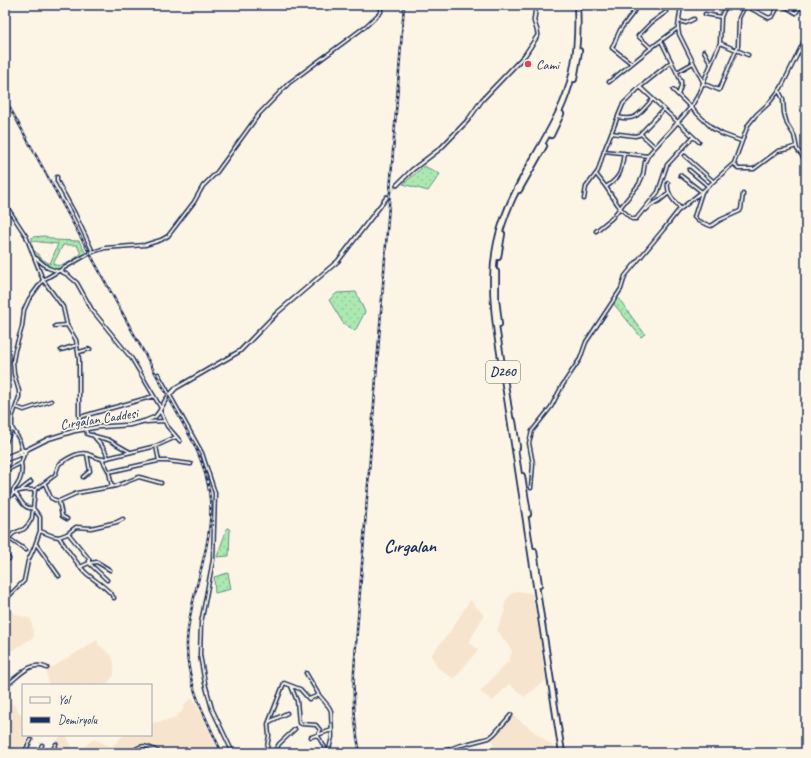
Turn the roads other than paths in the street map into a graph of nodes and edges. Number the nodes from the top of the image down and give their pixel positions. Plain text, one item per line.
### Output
1 (382, 5) edge
2 (536, 5) edge
3 (577, 5) edge
4 (580, 5) edge
5 (639, 5) edge
6 (681, 5) edge
7 (726, 5) edge
8 (745, 5) edge
9 (779, 5) edge
10 (783, 5) edge
11 (801, 5) edge
12 (666, 12) dead end
13 (705, 14) dead end
14 (721, 17) junction
15 (694, 19) dead end
16 (679, 21) junction
17 (678, 28) junction
18 (806, 37) edge
19 (661, 41) junction
20 (720, 43) junction
21 (651, 48) junction
22 (736, 50) junction
23 (704, 51) dead end
24 (748, 55) dead end
25 (672, 62) junction
26 (693, 63) junction
27 (632, 64) junction
28 (711, 64) junction
29 (676, 72) junction
30 (609, 82) dead end
31 (704, 84) junction
32 (640, 87) junction
33 (673, 90) dead end
34 (779, 91) junction
35 (678, 95) junction
36 (653, 99) junction
37 (691, 107) junction
38 (663, 110) junction
39 (618, 117) junction
40 (677, 123) junction
41 (611, 133) junction
42 (641, 134) junction
43 (693, 136) junction
44 (742, 141) junction
45 (699, 142) dead end
46 (796, 146) junction
47 (655, 147) junction
48 (604, 151) junction
49 (624, 153) junction
50 (806, 154) edge
51 (802, 155) junction
52 (648, 156) junction
53 (685, 156) dead end
54 (806, 161) edge
55 (734, 163) junction
56 (689, 170) dead end
57 (596, 174) junction
58 (680, 175) dead end
59 (57, 177) dead end
60 (713, 181) junction
61 (668, 183) dead end
62 (397, 185) tunnel mouth
63 (708, 186) junction
64 (606, 187) junction
65 (702, 192) junction
66 (669, 193) junction
67 (743, 194) dead end
68 (387, 197) tunnel mouth
69 (584, 199) dead end
70 (5, 204) edge
71 (620, 208) junction
72 (680, 208) junction
73 (644, 211) junction
74 (596, 231) dead end
75 (93, 252) junction
76 (34, 255) junction
77 (59, 271) junction
78 (44, 280) junction
79 (67, 325) junction
80 (55, 326) dead end
81 (78, 345) junction
82 (90, 348) dead end
83 (61, 350) dead end
84 (79, 352) junction
85 (158, 374) dead end
86 (154, 396) junction
87 (169, 396) junction
88 (51, 401) dead end
89 (16, 407) junction
90 (161, 410) junction
91 (80, 417) junction
92 (164, 421) junction
93 (145, 422) junction
94 (12, 428) junction
95 (84, 429) junction
96 (93, 435) junction
97 (176, 437) junction
98 (180, 441) dead end
99 (5, 444) edge
100 (156, 446) junction
101 (23, 452) junction
102 (131, 452) junction
103 (87, 454) junction
104 (108, 458) junction
105 (5, 459) edge
106 (102, 459) junction
107 (160, 461) junction
108 (21, 463) junction
109 (192, 464) dead end
110 (5, 465) edge
111 (109, 472) junction
112 (83, 477) dead end
113 (31, 482) dead end
114 (161, 483) dead end
115 (44, 484) junction
116 (112, 487) junction
117 (530, 488) dead end
118 (22, 489) junction
119 (35, 490) junction
120 (15, 493) junction
121 (5, 501) edge
122 (59, 501) junction
123 (33, 508) junction
124 (67, 519) dead end
125 (123, 519) dead end
126 (40, 531) junction
127 (68, 533) junction
128 (59, 537) junction
129 (8, 538) junction
130 (5, 541) edge
131 (36, 544) junction
132 (26, 550) dead end
133 (5, 553) edge
134 (9, 559) dead end
135 (89, 563) junction
136 (80, 567) junction
137 (110, 570) dead end
138 (59, 576) dead end
139 (107, 580) dead end
140 (5, 593) edge
141 (12, 593) junction
142 (114, 598) dead end
143 (5, 600) edge
144 (47, 668) dead end
145 (306, 673) dead end
146 (5, 686) edge
147 (291, 686) junction
148 (318, 695) junction
149 (287, 713) dead end
150 (511, 714) dead end
151 (268, 722) junction
152 (295, 729) dead end
153 (332, 730) junction
154 (318, 736) junction
155 (311, 737) dead end
156 (31, 740) dead end
157 (56, 744) dead end
158 (5, 745) edge
159 (42, 745) dead end
160 (6, 751) edge
161 (24, 753) edge
162 (38, 753) edge
163 (51, 753) edge
164 (132, 753) edge
165 (161, 753) edge
166 (233, 753) edge
167 (269, 753) edge
168 (274, 753) edge
169 (328, 753) edge
170 (439, 753) edge
171 (562, 753) edge
172 (565, 753) edge

1 - 75 street
2 - 62 street
3 - 171 highway, D260
4 - 172 highway, D260
5 - 27 street
6 - 16 street
7 - 14 street
8 - 9 street
8 - 22 street
10 - 11 street
12 - 21 street
13 - 14 street
14 - 20 street
15 - 16 street
16 - 17 street
17 - 19 street
17 - 26 street
18 - 34 street
19 - 21 street
19 - 25 street
20 - 22 street
20 - 28 street
21 - 27 street
22 - 24 street
22 - 31 street
23 - 28 street
25 - 29 street
25 - 32 street
26 - 29 street
26 - 31 street
27 - 30 street
28 - 31 street
29 - 35 street
31 - 37 street
32 - 36 street
32 - 39 street
33 - 35 street
34 - 44 street
34 - 46 street
35 - 37 street
36 - 38 street
36 - 39 street
37 - 40 street
37 - 44 street
38 - 40 street
38 - 42 street
39 - 41 street
40 - 43 street
40 - 47 street
41 - 42 street
41 - 48 street
42 - 47 street
43 - 45 street
43 - 73 street
44 - 55 street
46 - 51 street
46 - 55 street
47 - 52 street
48 - 49 street
48 - 57 street
49 - 52 street
49 - 64 street
50 - 51 street
51 - 54 street
52 - 71 street
53 - 60 street
55 - 60 street
56 - 63 street
57 - 64 street
57 - 69 street
58 - 65 street
59 - 75 street
60 - 63 street
61 - 66 street
63 - 65 street
64 - 71 street
65 - 67 street
65 - 72 street
66 - 72 street
66 - 73 street
68 - 87 street, Cırgalan Caddesi
70 - 76 street
71 - 73 street
71 - 74 street
72 - 117 street
75 - 77 street
76 - 77 street
76 - 78 street
77 - 78 street
77 - 86 street
78 - 79 street
78 - 89 street
79 - 80 street
79 - 81 street
81 - 83 street
81 - 84 street
82 - 84 street
84 - 91 street
85 - 87 street
86 - 90 street
86 - 91 street
87 - 90 street, Cırgalan Caddesi
87 - 166 street
88 - 89 street
89 - 94 street
90 - 92 street
90 - 93 street, Cırgalan Caddesi
91 - 95 street
92 - 93 street
92 - 97 street
93 - 95 street, Cırgalan Caddesi
94 - 99 street
94 - 101 street
95 - 96 street
95 - 101 street, Cırgalan Caddesi
96 - 102 street
96 - 104 street
97 - 98 street
97 - 100 street
100 - 102 street
100 - 107 street
101 - 105 street, Cırgalan Caddesi
101 - 108 street
102 - 104 street
103 - 106 street
103 - 112 street
103 - 115 street
104 - 106 street
106 - 111 street
107 - 109 street
107 - 111 street
108 - 110 street
108 - 120 street
111 - 116 street
113 - 118 street
114 - 116 street
115 - 119 street
115 - 122 street
116 - 122 street
118 - 119 street
118 - 120 street
119 - 123 street
120 - 121 street
120 - 123 street
122 - 124 street
123 - 126 street
123 - 129 street
125 - 127 street
126 - 128 street
126 - 131 street
127 - 128 street
127 - 135 street
128 - 136 street
129 - 130 street
129 - 132 street
131 - 138 street
131 - 141 street
133 - 134 street
135 - 136 street
135 - 137 street
135 - 139 street
136 - 142 street
140 - 141 street
141 - 143 street
144 - 146 street
145 - 148 street
147 - 148 street
147 - 151 street
147 - 154 street
148 - 153 street
149 - 151 street
150 - 170 street
151 - 167 street
152 - 168 street
153 - 154 street
153 - 169 street
154 - 155 street
154 - 169 street
156 - 161 street
157 - 163 street
158 - 160 street
159 - 162 street
164 - 165 street

